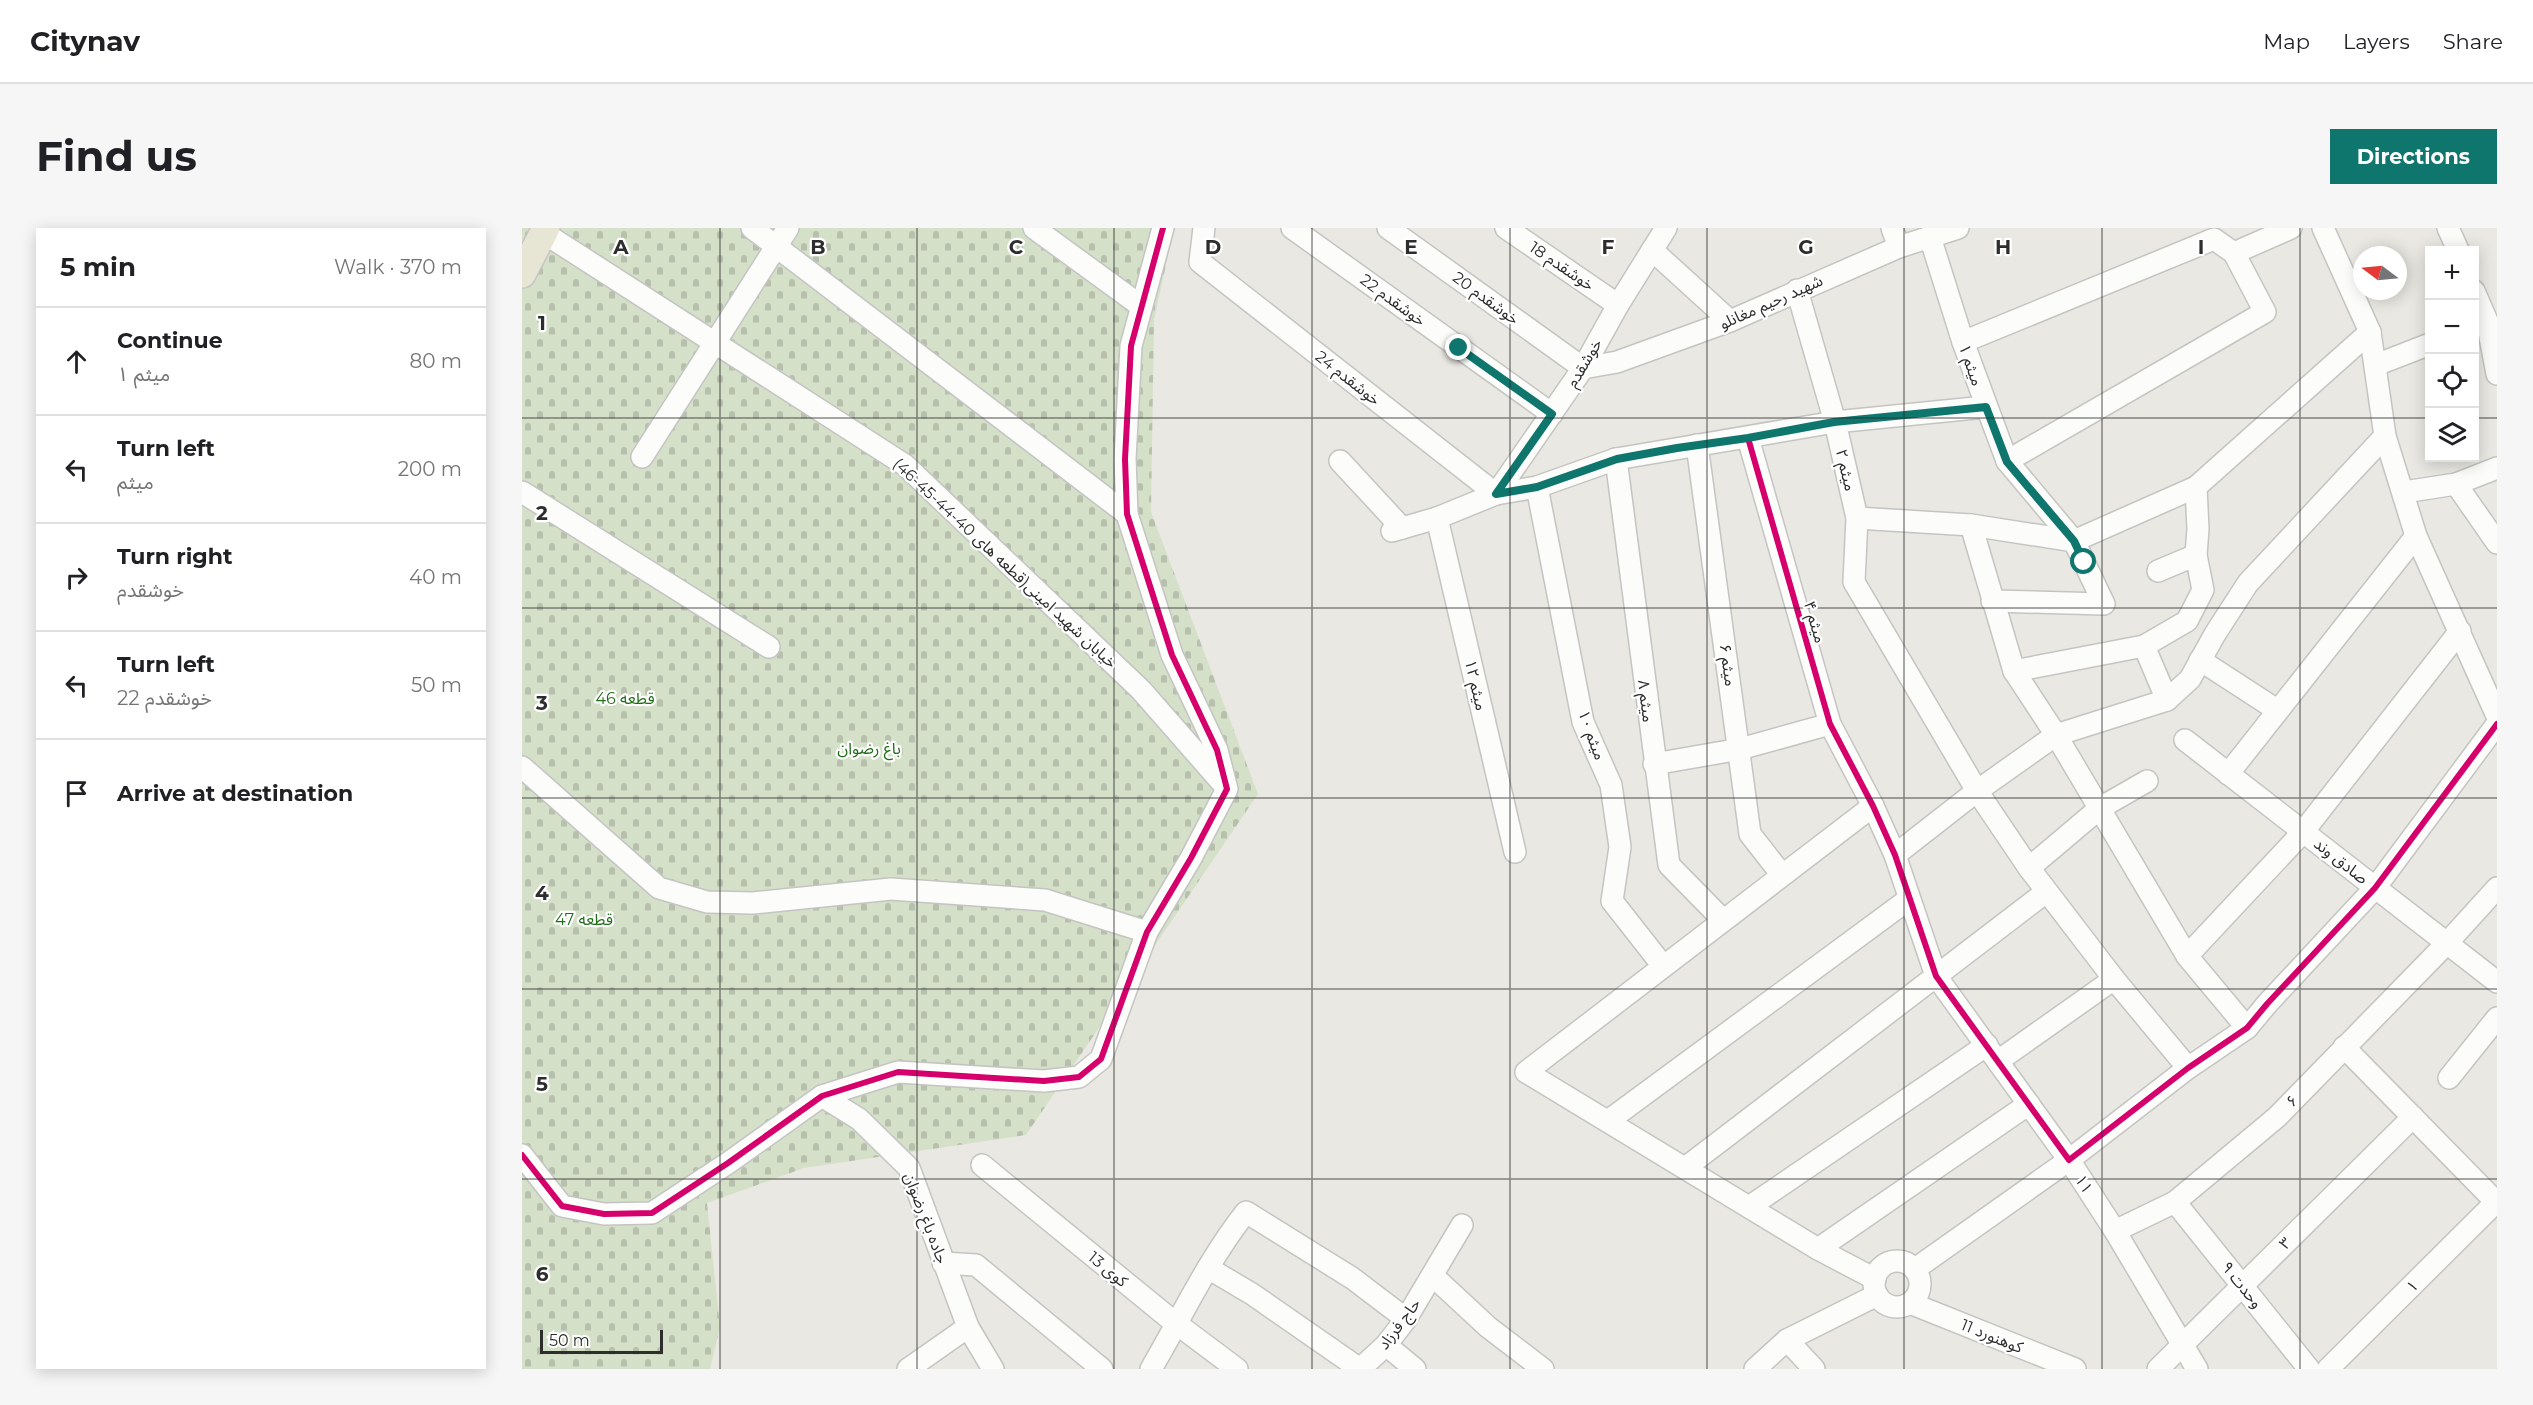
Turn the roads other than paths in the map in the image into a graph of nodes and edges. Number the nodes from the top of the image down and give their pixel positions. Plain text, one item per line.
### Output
1 (752, 228) edge
2 (788, 228) edge
3 (1034, 228) edge
4 (1164, 228) edge
5 (1204, 228) edge
6 (1292, 228) edge
7 (1388, 228) edge
8 (1506, 228) edge
9 (1666, 228) edge
10 (1958, 228) edge
11 (2291, 228) edge
12 (2323, 228) edge
13 (2448, 228) edge
14 (545, 231) edge
15 (1895, 237) edge
16 (1930, 237) junction
17 (776, 246) junction
18 (2456, 246) edge
19 (1652, 250) junction
20 (2234, 253) junction
21 (522, 274) edge
22 (1797, 290) junction
23 (2478, 300) edge
24 (1618, 305) junction
25 (1141, 306) junction
26 (1730, 321) junction
27 (2486, 321) edge
28 (2370, 332) junction
29 (714, 341) junction
30 (1963, 342) junction
31 (2425, 346) edge
32 (2376, 365) junction
33 (1583, 368) junction
34 (2497, 374) edge
35 (1986, 407) junction
36 (1552, 414) junction
37 (1834, 422) junction
38 (2385, 436) junction
39 (1748, 438) junction
40 (1698, 445) junction
41 (642, 457) dead end
42 (1617, 459) junction
43 (1340, 461) dead end
44 (2007, 462) junction
45 (2497, 468) edge
46 (2456, 483) junction
47 (1537, 487) junction
48 (2196, 487) junction
49 (522, 492) edge
50 (2404, 492) junction
51 (1496, 494) junction
52 (1127, 514) junction
53 (1437, 518) junction
54 (1857, 518) junction
55 (1971, 525) junction
56 (2416, 536) junction
57 (2074, 541) junction
58 (2497, 543) edge
59 (2196, 555) junction
60 (2158, 571) dead end
61 (1992, 601) junction
62 (2460, 631) junction
63 (2144, 646) junction
64 (769, 647) dead end
65 (2200, 660) junction
66 (2014, 670) junction
67 (2167, 700) junction
68 (2277, 710) junction
69 (2497, 716) edge
70 (1830, 724) junction
71 (2497, 724) edge
72 (2056, 735) junction
73 (2186, 740) dead end
74 (1740, 749) junction
75 (1654, 764) junction
76 (522, 767) edge
77 (2228, 774) junction
78 (2147, 781) dead end
79 (1227, 789) junction
80 (1977, 791) junction
81 (1873, 806) junction
82 (2100, 808) junction
83 (2303, 832) junction
84 (1515, 852) dead end
85 (1895, 855) junction
86 (2029, 868) junction
87 (1782, 875) junction
88 (2375, 888) junction
89 (2497, 888) edge
90 (2046, 892) junction
91 (1909, 899) junction
92 (1723, 920) junction
93 (1147, 932) junction
94 (2447, 943) junction
95 (2187, 956) junction
96 (1663, 966) junction
97 (1936, 976) junction
98 (2114, 979) junction
99 (2497, 982) edge
100 (2497, 1018) edge
101 (2247, 1028) junction
102 (2344, 1047) junction
103 (1992, 1053) junction
104 (2188, 1068) junction
105 (2449, 1078) dead end
106 (822, 1096) junction
107 (2029, 1104) junction
108 (2413, 1117) junction
109 (1608, 1121) junction
110 (522, 1155) edge
111 (2069, 1160) junction
112 (982, 1165) dead end
113 (1685, 1168) junction
114 (2175, 1202) junction
115 (2496, 1202) edge
116 (1749, 1207) junction
117 (1462, 1225) dead end
118 (2115, 1231) junction
119 (1818, 1250) junction
120 (943, 1263) junction
121 (1208, 1268) junction
122 (1915, 1269) junction
123 (1433, 1276) junction
124 (2243, 1285) junction
125 (1876, 1287) junction
126 (1910, 1303) junction
127 (1406, 1319) junction
128 (1177, 1324) junction
129 (968, 1327) junction
130 (1787, 1340) junction
131 (1386, 1345) junction
132 (2182, 1347) junction
133 (908, 1369) edge
134 (993, 1369) edge
135 (1102, 1369) edge
136 (1151, 1369) edge
137 (1238, 1369) edge
138 (1360, 1369) edge
139 (1415, 1369) edge
140 (1543, 1369) edge
141 (1755, 1369) edge
142 (1814, 1369) edge
143 (2074, 1369) edge
144 (2158, 1369) edge
145 (2197, 1369) edge
146 (2309, 1369) edge
147 (2328, 1369) edge

1 - 17 street
2 - 17 street
3 - 25 street
4 - 25 street
5 - 51 street, خوشقدم 24
6 - 36 street, خوشقدم 22
7 - 33 street, خوشقدم 20
8 - 24 street, خوشقدم 18
9 - 19 street, خوشقدم
10 - 16 street, شهید رحیم مغانلو
11 - 20 street
12 - 28 street
13 - 18 street
14 - 21 main road
14 - 29 street, خیابان شهید امینی(قطعه های 40-44-45-46)
15 - 16 street, شهید رحیم مغانلو
15 - 22 street, شهید رحیم مغانلو
16 - 30 street, ۱ میثم
17 - 29 street
17 - 52 street
19 - 24 street, خوشقدم
19 - 26 street
20 - 30 street
20 - 44 street
22 - 26 street, شهید رحیم مغانلو
22 - 37 street, ۲ میثم
23 - 27 street
24 - 33 street, خوشقدم
25 - 52 street
26 - 33 street, شهید رحیم مغانلو
27 - 34 street
28 - 32 street
28 - 48 street
29 - 41 street
29 - 79 street, خیابان شهید امینی(قطعه های 40-44-45-46)
30 - 35 street, ۱ میثم
31 - 32 street
32 - 38 street
33 - 36 street, خوشقدم
35 - 37 street
35 - 44 street, ۱ میثم
36 - 51 street, خوشقدم
37 - 39 street
37 - 54 street, ۲ میثم
38 - 50 street
38 - 65 street
39 - 40 street
39 - 70 street, ۴ میثم
40 - 42 street
40 - 74 street, ۶ میثم
42 - 47 street
42 - 75 street, ۸ میثم
43 - 53 street
44 - 57 street, ۱ میثم
45 - 46 street
46 - 50 street
46 - 58 street
47 - 51 street
47 - 96 street, ۱۰ میثم
48 - 57 street
48 - 59 street
49 - 64 street
50 - 56 street
51 - 53 street
52 - 79 street
53 - 84 street, ۱۲ میثم
54 - 55 street
54 - 80 street, ۲ میثم
55 - 57 street
55 - 61 street
56 - 62 street
56 - 68 street
57 - 61 street, ۱ میثم
59 - 60 street
59 - 63 street
61 - 66 street
62 - 69 street
62 - 83 street
63 - 66 street
63 - 67 street
65 - 67 street
65 - 68 street
66 - 72 street
67 - 72 street
68 - 77 street
70 - 74 street
70 - 81 street, ۴ میثم
71 - 88 street
72 - 80 street
72 - 82 street
73 - 77 street, صادق وند
74 - 75 street
74 - 87 street, ۶ میثم
75 - 92 street, ۸ میثم
76 - 93 street
77 - 83 street, صادق وند
78 - 82 street
79 - 93 street
80 - 85 street
80 - 86 street, ۲ میثم
81 - 85 street, ۴ میثم
81 - 87 street
82 - 86 street
82 - 95 street
83 - 88 street, صادق وند
83 - 95 street
85 - 91 street, ۴ میثم
86 - 90 street, ۲ میثم
87 - 92 street
88 - 94 street, صادق وند
88 - 101 street
89 - 94 street, ۶
90 - 97 street
90 - 98 street, ۲ میثم
91 - 97 street, ۴ میثم
91 - 109 street
92 - 96 street
93 - 106 street
94 - 99 street, صادق وند
94 - 102 street, ۶
95 - 101 street
96 - 109 street
97 - 103 street, ۴ میثم
97 - 113 street
98 - 103 street
98 - 104 street, ۲ میثم
100 - 105 street
101 - 104 street
102 - 108 street
102 - 114 street, ۶
103 - 107 street, ۴ میثم
103 - 116 street
104 - 111 street
106 - 110 street
106 - 120 street, جاده باغ رضوان
107 - 111 street, ۴ میثم
107 - 119 street
108 - 115 street
108 - 124 street, ۳
109 - 113 street
111 - 118 street, ۱۱
111 - 122 street, ۱۱
112 - 128 street, کوی 13
113 - 116 street
114 - 118 street, ۶
114 - 124 street, ۹ وحدت
115 - 147 street, ۱
116 - 119 street
117 - 123 street, حاج فرزاد
118 - 132 street, ۱۱
119 - 125 street
120 - 129 street, جاده باغ رضوان
120 - 135 street
121 - 127 street
121 - 128 street
121 - 138 street
122 - 125 street
122 - 126 street
123 - 127 street, حاج فرزاد
123 - 140 street
124 - 132 street, ۳
124 - 146 street, ۹ وحدت
125 - 126 street
125 - 130 street
126 - 143 street, کوهنورد 11
127 - 131 street, حاج فرزاد
128 - 136 street
128 - 137 street, کوی 13
129 - 133 street
129 - 134 street, جاده باغ رضوان
130 - 141 street
130 - 142 street
131 - 138 street, حاج فرزاد
131 - 139 street
132 - 144 street, ۳
132 - 145 street, ۱۱

